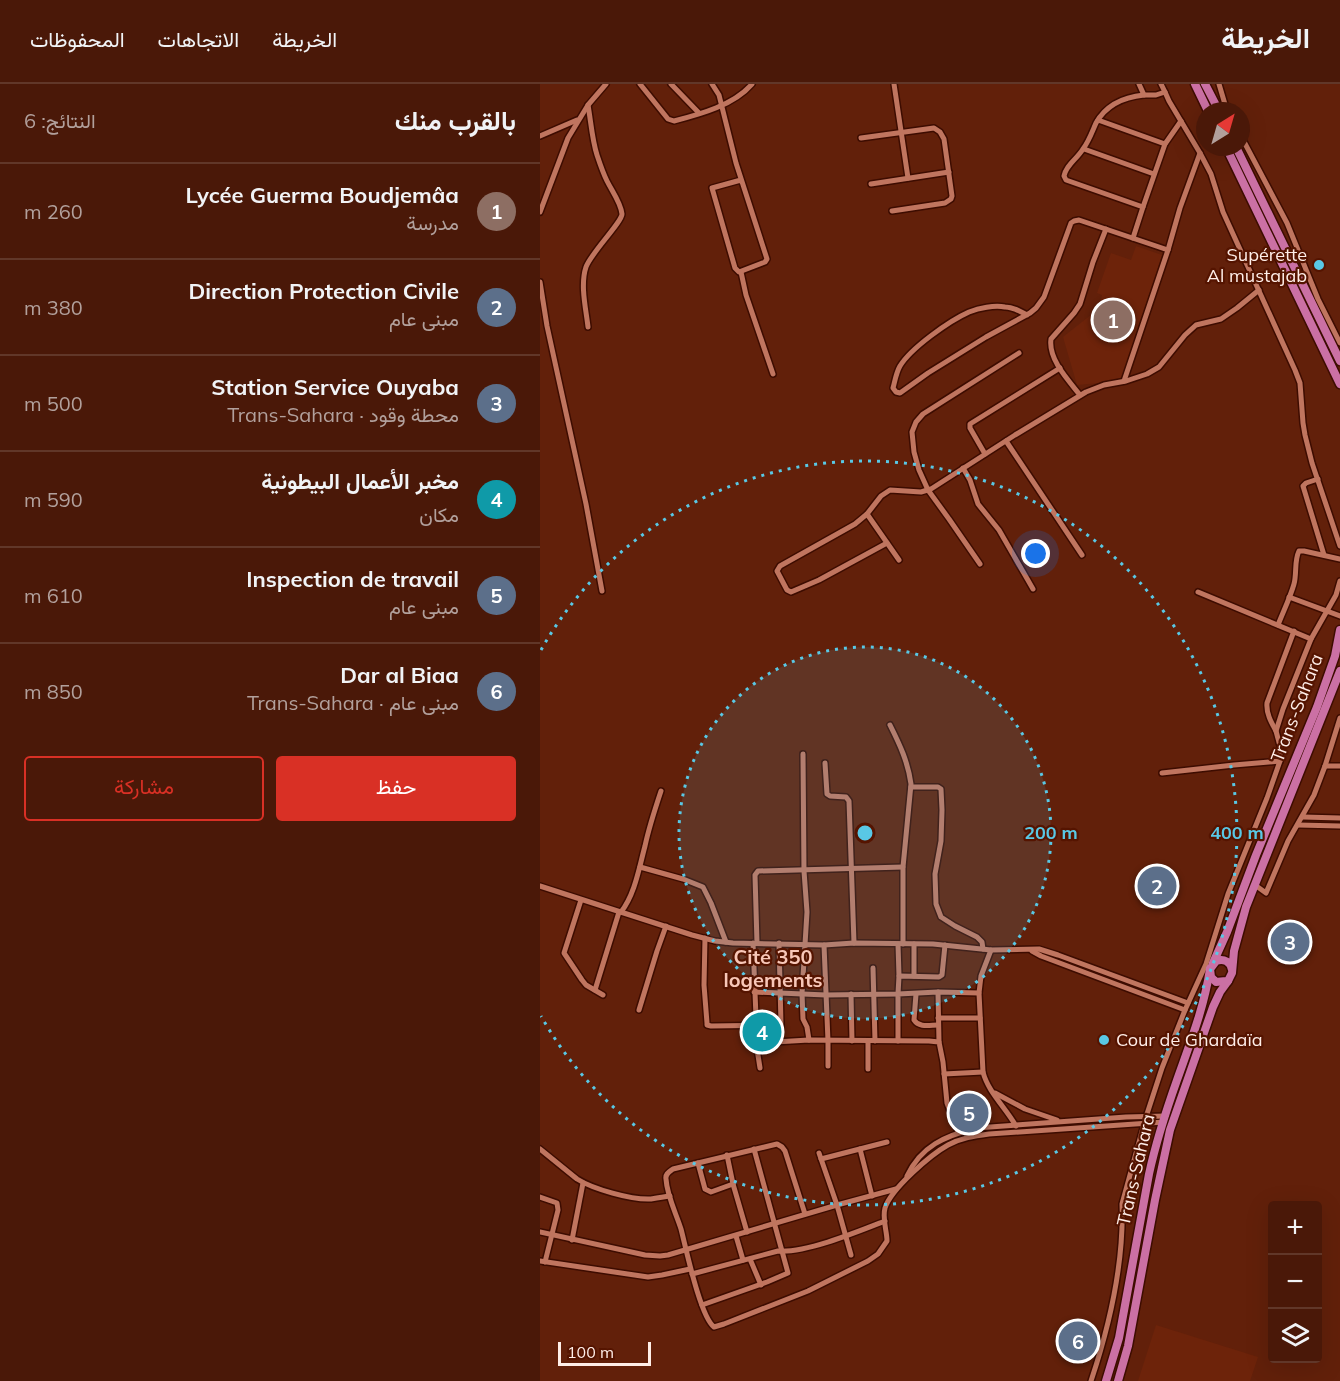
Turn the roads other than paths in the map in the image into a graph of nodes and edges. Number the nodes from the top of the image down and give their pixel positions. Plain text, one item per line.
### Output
1 (606, 84) edge
2 (640, 84) edge
3 (670, 84) edge
4 (712, 84) edge
5 (752, 84) edge
6 (894, 84) edge
7 (1139, 84) edge
8 (1161, 84) edge
9 (1195, 84) edge
10 (1205, 84) edge
11 (1218, 84) edge
12 (1165, 92) junction
13 (1144, 95) junction
14 (1204, 102) edge
15 (1214, 102) edge
16 (1224, 102) edge
17 (588, 105) junction
18 (721, 105) junction
19 (699, 113) junction
20 (579, 119) junction
21 (1098, 120) junction
22 (1181, 121) junction
23 (901, 132) junction
24 (540, 136) edge
25 (861, 138) dead end
26 (1165, 144) junction
27 (1196, 146) edge
28 (1084, 149) junction
29 (1250, 153) edge
30 (1199, 156) edge
31 (1202, 156) edge
32 (1230, 156) edge
33 (1240, 156) edge
34 (949, 172) junction
35 (1154, 174) junction
36 (908, 178) junction
37 (741, 180) junction
38 (871, 184) dead end
39 (1143, 207) junction
40 (892, 211) dead end
41 (540, 212) edge
42 (1106, 229) junction
43 (1133, 238) junction
44 (1167, 250) junction
45 (741, 272) junction
46 (540, 282) edge
47 (1259, 290) junction
48 (1027, 315) junction
49 (588, 327) dead end
50 (1340, 343) edge
51 (1019, 353) dead end
52 (1340, 361) edge
53 (1060, 368) junction
54 (773, 374) dead end
55 (1124, 381) junction
56 (1340, 384) edge
57 (1080, 395) junction
58 (1006, 441) junction
59 (985, 454) junction
60 (963, 468) junction
61 (1318, 478) junction
62 (928, 490) junction
63 (867, 514) junction
64 (887, 543) junction
65 (1340, 546) edge
66 (1082, 555) dead end
67 (1324, 555) junction
68 (1340, 559) edge
69 (898, 560) dead end
70 (980, 564) dead end
71 (1340, 581) edge
72 (1033, 589) dead end
73 (602, 591) dead end
74 (1198, 592) dead end
75 (1289, 597) junction
76 (1326, 611) junction
77 (1340, 616) edge
78 (1278, 625) junction
79 (1340, 630) edge
80 (1294, 631) junction
81 (1311, 639) junction
82 (1340, 670) edge
83 (1340, 718) edge
84 (890, 725) dead end
85 (1276, 731) junction
86 (803, 754) dead end
87 (1280, 761) junction
88 (825, 763) dead end
89 (1325, 766) junction
90 (1340, 766) edge
91 (1162, 773) dead end
92 (911, 787) junction
93 (661, 791) dead end
94 (1303, 816) junction
95 (1340, 818) edge
96 (1298, 825) junction
97 (1340, 826) edge
98 (640, 867) junction
99 (903, 867) junction
100 (851, 868) junction
101 (804, 871) junction
102 (1255, 885) junction
103 (540, 886) edge
104 (581, 900) junction
105 (620, 912) junction
106 (666, 926) junction
107 (705, 938) junction
108 (726, 942) junction
109 (755, 943) junction
110 (779, 943) junction
111 (854, 943) junction
112 (805, 944) junction
113 (900, 944) junction
114 (914, 944) junction
115 (824, 945) junction
116 (945, 945) junction
117 (983, 949) junction
118 (991, 950) junction
119 (1032, 951) junction
120 (1058, 955) junction
121 (1056, 962) junction
122 (1077, 965) junction
123 (1210, 965) junction
124 (873, 968) dead end
125 (1232, 970) junction
126 (1098, 973) junction
127 (899, 976) junction
128 (914, 976) junction
129 (1228, 981) junction
130 (595, 990) junction
131 (1154, 991) junction
132 (754, 992) junction
133 (938, 992) junction
134 (780, 993) junction
135 (802, 993) junction
136 (979, 993) junction
137 (603, 994) dead end
138 (826, 994) junction
139 (850, 994) junction
140 (874, 994) junction
141 (898, 994) junction
142 (916, 994) junction
143 (1152, 998) junction
144 (1188, 1003) junction
145 (639, 1010) dead end
146 (1185, 1010) junction
147 (980, 1018) junction
148 (938, 1022) junction
149 (755, 1025) junction
150 (809, 1040) junction
151 (828, 1041) junction
152 (852, 1041) junction
153 (872, 1041) junction
154 (898, 1041) junction
155 (939, 1042) junction
156 (756, 1043) junction
157 (828, 1066) dead end
158 (760, 1068) dead end
159 (868, 1069) dead end
160 (983, 1072) junction
161 (944, 1074) junction
162 (993, 1092) junction
163 (1146, 1117) junction
164 (1163, 1119) junction
165 (1174, 1119) junction
166 (1068, 1122) junction
167 (1145, 1124) junction
168 (1015, 1125) junction
169 (958, 1132) junction
170 (1017, 1132) junction
171 (887, 1142) dead end
172 (540, 1149) edge
173 (754, 1149) junction
174 (860, 1149) junction
175 (727, 1155) junction
176 (698, 1163) junction
177 (907, 1178) junction
178 (583, 1183) junction
179 (733, 1184) junction
180 (898, 1189) junction
181 (670, 1196) junction
182 (872, 1196) junction
183 (540, 1197) edge
184 (837, 1205) junction
185 (805, 1214) junction
186 (885, 1221) junction
187 (775, 1223) junction
188 (747, 1232) junction
189 (540, 1233) edge
190 (552, 1235) junction
191 (736, 1236) junction
192 (846, 1236) junction
193 (573, 1240) junction
194 (686, 1249) junction
195 (782, 1251) junction
196 (850, 1255) dead end
197 (750, 1259) junction
198 (743, 1260) junction
199 (543, 1261) edge
200 (691, 1271) junction
201 (761, 1285) junction
202 (702, 1305) junction
203 (1091, 1381) edge
204 (1106, 1381) edge
205 (1118, 1381) edge

1 - 17 street
2 - 19 street
3 - 19 street
4 - 18 street
5 - 18 street
6 - 23 street
7 - 13 street
8 - 12 street
9 - 14 highway
10 - 15 highway
11 - 16 street
12 - 13 street
12 - 22 street
13 - 21 street
17 - 20 street
17 - 49 street
18 - 19 street
18 - 37 street
20 - 24 street
20 - 41 street
21 - 26 street
21 - 28 street
22 - 26 street
22 - 27 street
23 - 25 street
23 - 34 street
23 - 36 street
26 - 35 street
28 - 35 street
28 - 39 street
29 - 50 street
30 - 44 street
31 - 47 street
32 - 56 highway
33 - 52 highway
34 - 36 street
34 - 40 street
35 - 39 street
36 - 38 street
37 - 45 street
37 - 45 street
39 - 43 street
42 - 43 street
42 - 48 street
42 - 53 street
43 - 44 street
44 - 55 street
45 - 54 street
46 - 73 street
47 - 55 street
47 - 61 street
48 - 48 street
51 - 62 street
53 - 57 street
53 - 59 street
55 - 57 street
57 - 58 street
58 - 59 street
58 - 66 street
59 - 60 street
60 - 62 street
60 - 72 street
61 - 65 street
61 - 67 street
62 - 63 street
62 - 70 street
63 - 64 street
63 - 64 street
64 - 69 street
67 - 68 street
67 - 75 street
71 - 76 street
74 - 78 street
75 - 76 street
75 - 78 street
76 - 77 street
76 - 81 street
78 - 80 street
79 - 123 highway, Trans-Sahara
80 - 81 street
80 - 85 street
81 - 85 street
82 - 102 highway, Trans-Sahara
83 - 89 street
84 - 92 street
85 - 87 street
86 - 101 street
87 - 91 street
87 - 123 street
88 - 100 street
89 - 90 street
89 - 94 street
92 - 99 street
92 - 117 street
93 - 98 street
94 - 95 street
94 - 96 street
96 - 97 street
96 - 102 street
98 - 105 street
98 - 108 street
99 - 100 street
99 - 113 street
100 - 101 street
100 - 111 street
101 - 109 street
101 - 112 street
102 - 125 highway, Trans-Sahara
103 - 104 street
104 - 105 street
104 - 130 street
105 - 106 street
105 - 130 street
106 - 107 street
106 - 145 street
107 - 108 street
107 - 149 street
108 - 109 street
109 - 110 street
109 - 132 street
110 - 112 street
110 - 134 street
111 - 113 street
111 - 115 street
112 - 115 street
112 - 135 street
113 - 114 street
113 - 127 street
114 - 116 street
114 - 128 street
115 - 138 street
116 - 117 street
116 - 128 street
117 - 118 street
118 - 119 street
118 - 136 street
119 - 120 street
119 - 121 street
120 - 121 street
120 - 122 street
121 - 122 street
122 - 126 street
123 - 125 highway
123 - 129 highway
123 - 144 street
123 - 164 highway, Trans-Sahara
124 - 140 street
125 - 129 highway
126 - 131 street
126 - 143 street
127 - 128 street
127 - 141 street
129 - 165 highway, Trans-Sahara
130 - 137 street
131 - 143 street
131 - 144 street
132 - 134 street
132 - 149 street
133 - 136 street
133 - 142 street
133 - 148 street
134 - 135 street
134 - 149 street
135 - 138 street
135 - 150 street
136 - 147 street
138 - 139 street
138 - 151 street
139 - 140 street
139 - 152 street
140 - 141 street
140 - 153 street
141 - 142 street
141 - 154 street
142 - 148 street
143 - 146 street
144 - 146 street
146 - 163 street
147 - 148 street
147 - 160 street
148 - 155 street
149 - 156 street
150 - 151 street
150 - 156 street
151 - 152 street
151 - 157 street
152 - 153 street
153 - 154 street
153 - 159 street
154 - 155 street
155 - 161 street
156 - 158 street
160 - 161 street
160 - 162 street
161 - 169 street
162 - 166 street
162 - 168 street
163 - 164 street
163 - 166 street
163 - 167 street
164 - 165 street
164 - 167 street
164 - 204 highway, Trans-Sahara
165 - 205 highway, Trans-Sahara
166 - 168 street
167 - 170 street
167 - 203 street
168 - 169 street
168 - 170 street
169 - 177 street
170 - 177 street
171 - 174 street
172 - 178 street
173 - 175 street
173 - 185 street
173 - 187 street
174 - 182 street
174 - 184 street
175 - 176 street
175 - 179 street
176 - 179 street
176 - 181 street
177 - 180 street
178 - 181 street
178 - 193 street
179 - 188 street
180 - 182 street
180 - 186 street
181 - 194 street
182 - 184 street
183 - 190 street
184 - 185 street
184 - 192 street
185 - 187 street
186 - 192 street
186 - 202 street
187 - 188 street
187 - 195 street
188 - 191 street
189 - 190 street
190 - 193 street
190 - 199 street
191 - 194 street
191 - 198 street
192 - 195 street
192 - 196 street
193 - 194 street
194 - 200 street
195 - 197 street
195 - 201 street
197 - 198 street
197 - 201 street
198 - 200 street
199 - 200 street
200 - 202 street
201 - 202 street

